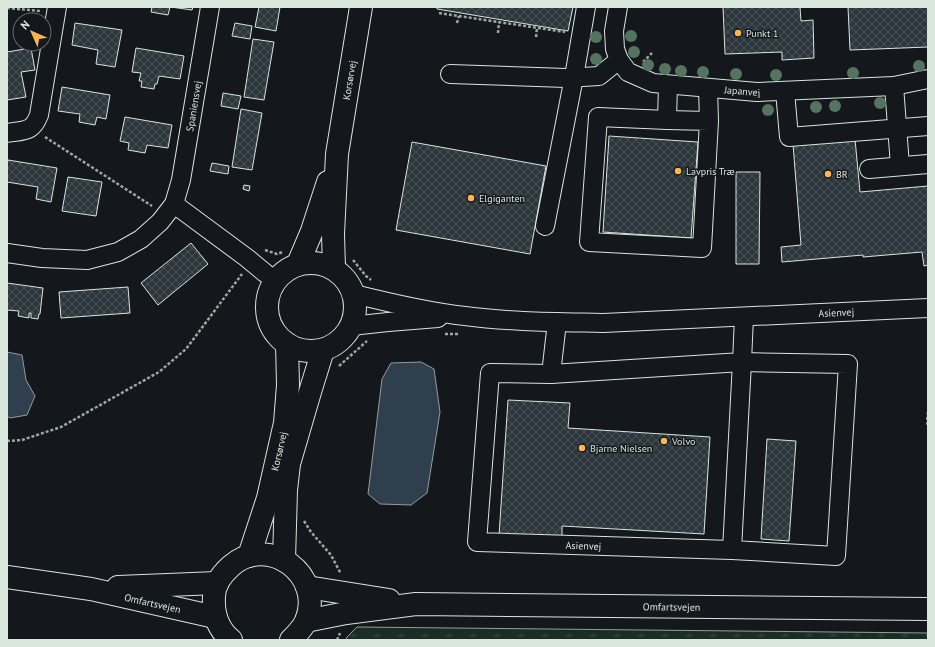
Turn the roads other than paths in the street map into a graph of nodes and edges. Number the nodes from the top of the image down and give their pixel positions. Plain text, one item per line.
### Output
1 (210, 7) edge
2 (361, 7) edge
3 (586, 7) edge
4 (618, 7) edge
5 (56, 10) edge
6 (619, 60) junction
7 (450, 74) dead end
8 (574, 77) junction
9 (928, 80) edge
10 (668, 85) junction
11 (894, 86) junction
12 (708, 88) junction
13 (785, 91) junction
14 (667, 120) junction
15 (709, 121) junction
16 (928, 126) edge
17 (897, 128) junction
18 (7, 133) edge
19 (337, 154) junction
20 (928, 164) edge
21 (900, 166) junction
22 (869, 169) dead end
23 (170, 209) junction
24 (546, 226) dead end
25 (7, 253) edge
26 (298, 264) junction
27 (343, 264) junction
28 (275, 280) junction
29 (354, 294) junction
30 (928, 308) edge
31 (464, 316) junction
32 (744, 317) junction
33 (557, 322) junction
34 (351, 326) junction
35 (287, 344) junction
36 (323, 350) junction
37 (742, 362) junction
38 (550, 374) junction
39 (732, 550) junction
40 (249, 556) junction
41 (284, 560) junction
42 (7, 577) edge
43 (217, 582) junction
44 (307, 587) junction
45 (91, 589) junction
46 (416, 604) junction
47 (928, 609) edge
48 (215, 617) junction
49 (306, 621) junction
50 (231, 640) edge
51 (291, 640) edge

1 - 23 street, Spaniensvej
2 - 19 main road, Korsørvej
3 - 8 street
4 - 6 street
5 - 18 street
6 - 8 street
6 - 10 street, Japanvej
7 - 8 street
8 - 24 street
9 - 11 street, Japanvej
10 - 12 street, Japanvej
10 - 14 street
11 - 13 street, Japanvej
11 - 17 street
12 - 13 street, Japanvej
12 - 15 street
13 - 17 street
14 - 15 street
14 - 15 street
16 - 17 street
17 - 21 street
19 - 26 main road, Korsørvej
19 - 27 main road, Korsørvej
20 - 21 street
21 - 22 street
23 - 25 street, Spaniensvej
23 - 28 street
26 - 27 main road
26 - 28 main road
27 - 29 main road
28 - 35 main road
29 - 31 street, Asienvej
29 - 34 main road
30 - 32 street, Asienvej
31 - 33 street, Asienvej
31 - 34 street, Asienvej
32 - 33 street, Asienvej
32 - 37 street
33 - 38 street
34 - 36 main road
35 - 36 main road
35 - 40 main road, Korsørvej
36 - 41 main road, Korsørvej
37 - 38 street, Asienvej
37 - 39 street
37 - 39 street, Asienvej
38 - 39 street, Asienvej
40 - 41 main road
40 - 43 main road
41 - 44 main road
42 - 45 main road, Omfartsvejen
43 - 45 main road, Omfartsvejen
43 - 48 main road
44 - 46 main road, Omfartsvejen
44 - 49 main road
45 - 48 main road, Omfartsvejen
46 - 47 main road, Omfartsvejen
46 - 49 main road, Omfartsvejen
48 - 50 main road
49 - 51 main road

